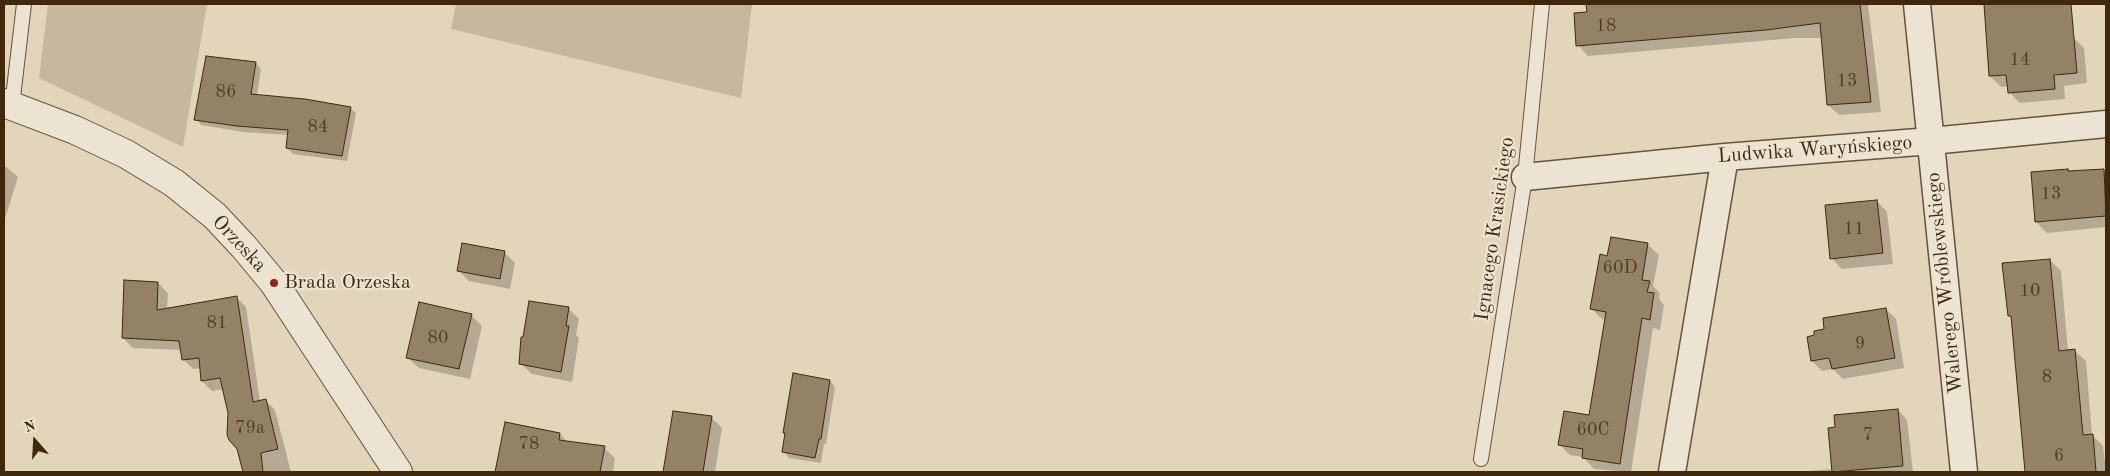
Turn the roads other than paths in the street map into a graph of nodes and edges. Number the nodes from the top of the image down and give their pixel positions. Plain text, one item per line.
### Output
1 (24, 4) edge
2 (1542, 4) edge
3 (1917, 4) edge
4 (8, 104) edge
5 (2106, 124) edge
6 (1931, 141) junction
7 (1725, 157) junction
8 (1525, 177) junction
9 (1481, 458) dead end
10 (398, 472) edge
11 (1672, 472) edge
12 (1964, 472) edge

1 - 4 lane
2 - 8 lane, Ignacego Krasickiego
3 - 6 street, Walerego Wróblewskiego
4 - 10 street, Orzeska
5 - 6 street, Ludwika Waryńskiego
6 - 7 street, Ludwika Waryńskiego
6 - 12 street, Walerego Wróblewskiego
7 - 8 street, Ludwika Waryńskiego
7 - 11 street
8 - 9 lane, Ignacego Krasickiego

